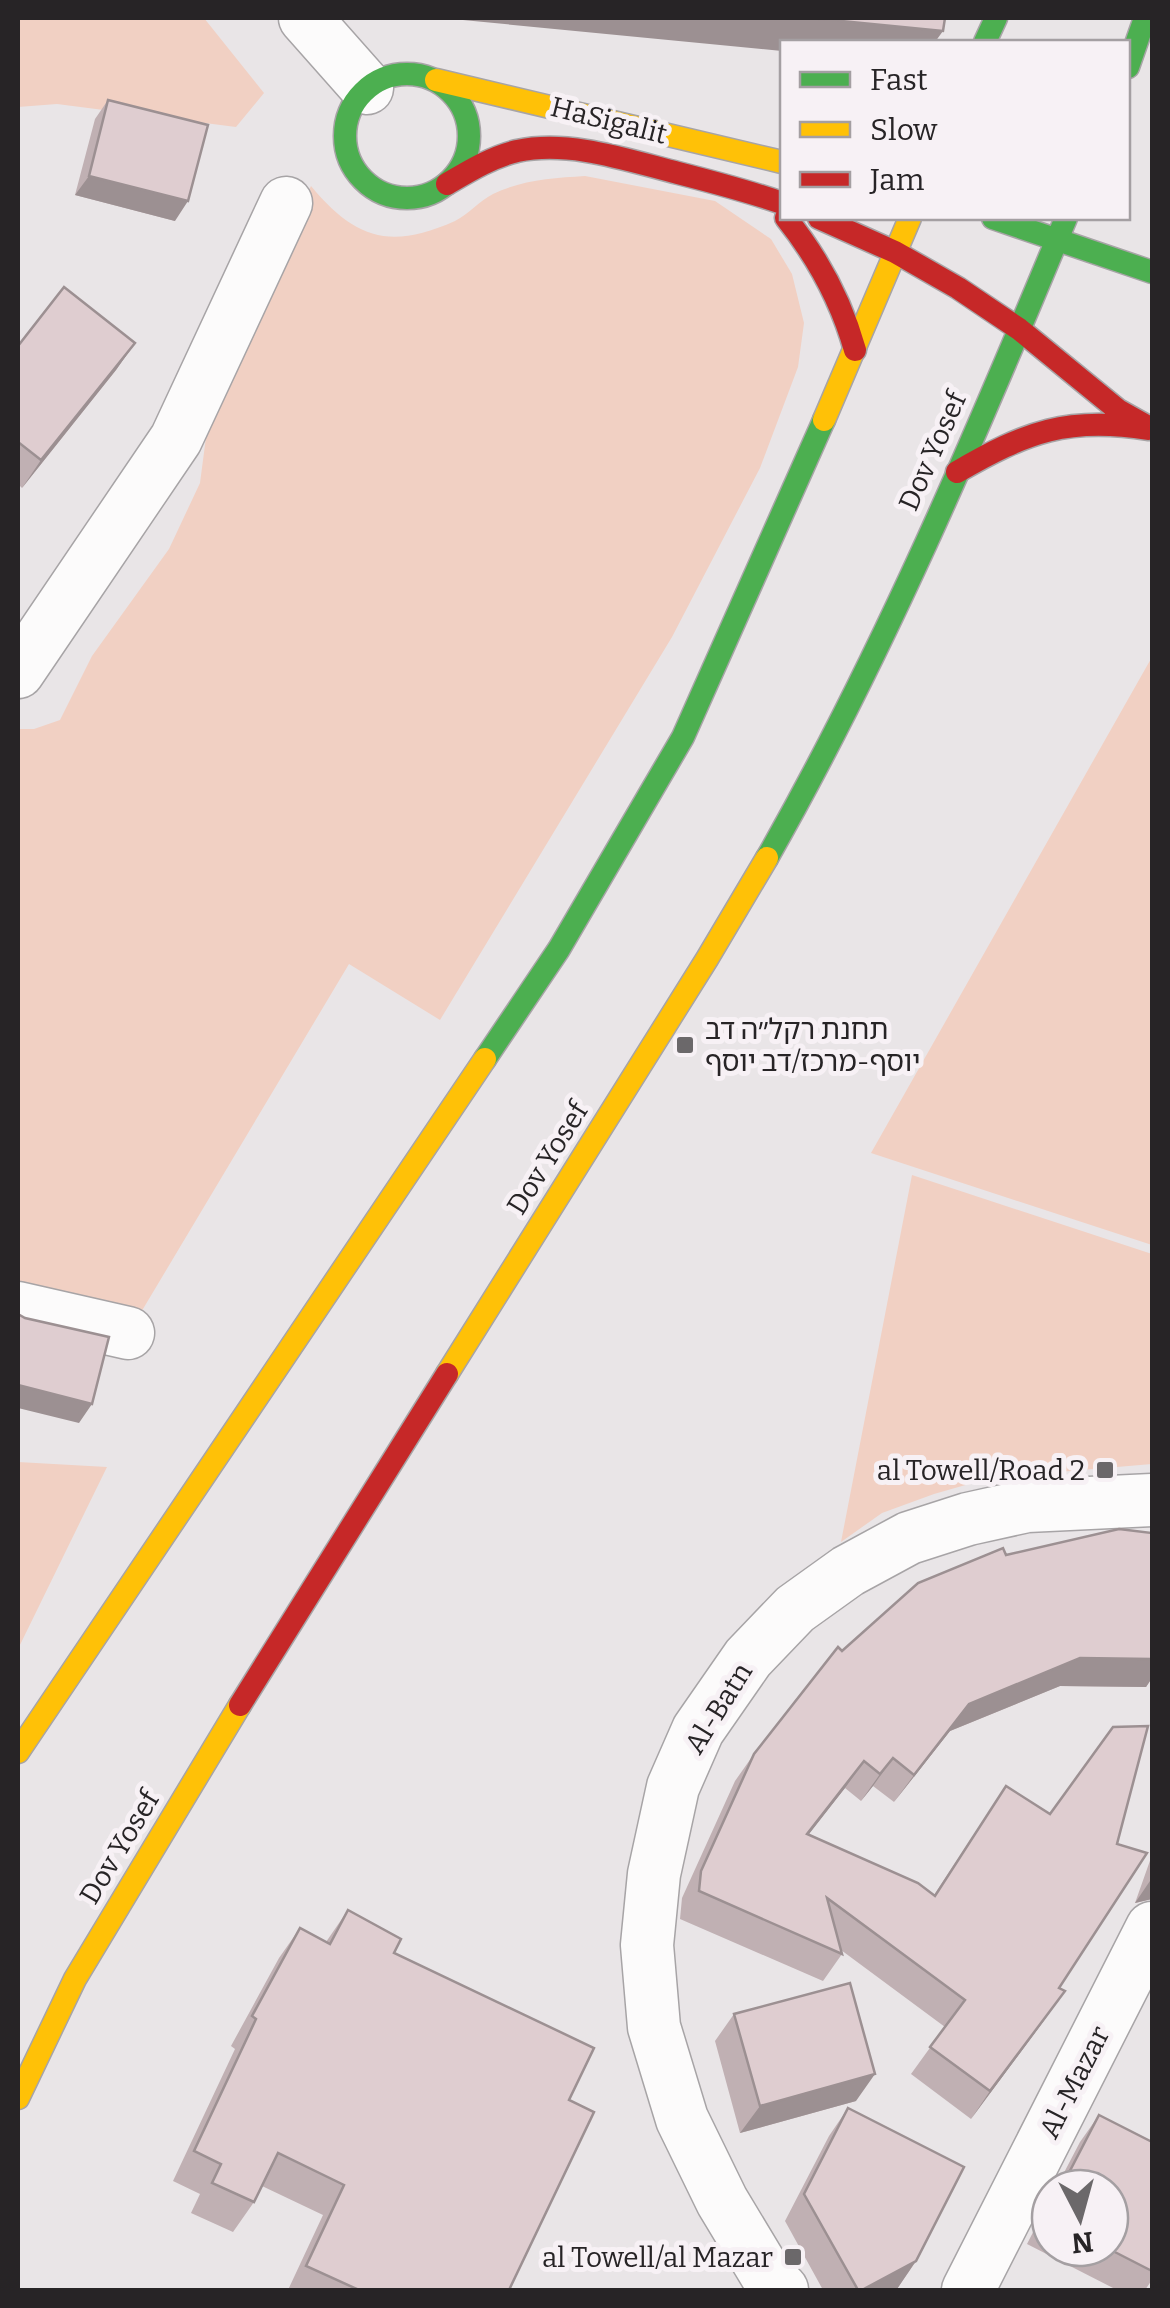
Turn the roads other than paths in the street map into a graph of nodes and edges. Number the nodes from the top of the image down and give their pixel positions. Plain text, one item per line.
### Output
1 (305, 18) edge
2 (1145, 18) edge
3 (1130, 60) edge
4 (436, 80) junction
5 (367, 88) junction
6 (780, 162) edge
7 (447, 184) junction
8 (286, 203) dead end
9 (779, 208) edge
10 (787, 220) edge
11 (823, 220) edge
12 (909, 220) edge
13 (1007, 220) edge
14 (1061, 228) edge
15 (895, 252) junction
16 (1152, 272) edge
17 (1019, 330) junction
18 (854, 350) junction
19 (1152, 429) edge
20 (957, 472) junction
21 (18, 672) edge
22 (18, 1308) edge
23 (128, 1332) dead end
24 (1152, 1500) edge
25 (18, 1752) edge
26 (1152, 1928) edge
27 (18, 2098) edge
28 (782, 2290) edge
29 (968, 2290) edge

1 - 5 street
2 - 3 main road
4 - 5 main road
4 - 6 main road, HaSigalit
4 - 7 main road
5 - 7 main road
7 - 9 main road, HaSigalit
8 - 21 street
10 - 18 main road
11 - 15 main road
12 - 15 main road
13 - 14 main road
14 - 16 main road
14 - 17 main road, Dov Yosef
15 - 17 main road
15 - 18 main road
17 - 19 main road
17 - 20 main road, Dov Yosef
18 - 25 main road
19 - 20 main road
20 - 27 main road, Dov Yosef
22 - 23 street
24 - 28 street, Al-Batn
26 - 29 street, Al-Mazar

